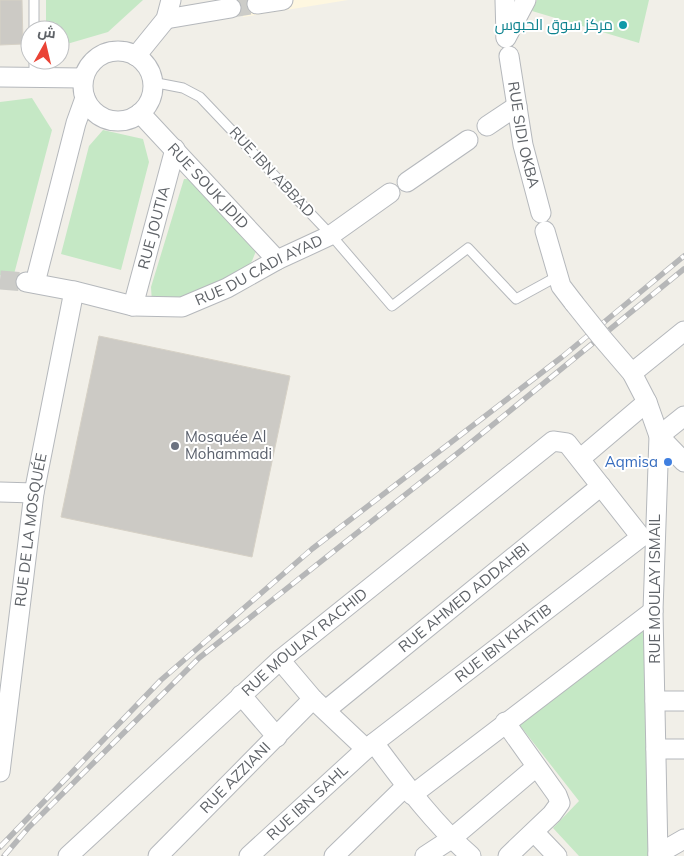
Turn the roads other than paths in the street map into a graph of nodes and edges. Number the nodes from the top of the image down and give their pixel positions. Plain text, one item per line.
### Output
1 (34, 0) edge
2 (171, 0) edge
3 (283, 0) edge
4 (505, 0) edge
5 (526, 0) edge
6 (257, 4) dead end
7 (231, 8) tunnel mouth
8 (166, 19) junction
9 (34, 20) edge
10 (136, 56) junction
11 (509, 56) dead end
12 (26, 70) edge
13 (44, 70) edge
14 (0, 77) edge
15 (83, 78) junction
16 (152, 82) junction
17 (85, 98) junction
18 (516, 106) junction
19 (140, 113) junction
20 (487, 126) dead end
21 (468, 140) dead end
22 (175, 149) junction
23 (406, 182) dead end
24 (390, 193) dead end
25 (331, 234) junction
26 (277, 260) junction
27 (560, 281) junction
28 (74, 291) junction
29 (133, 306) junction
30 (684, 331) edge
31 (602, 338) joint
32 (632, 373) junction
33 (647, 402) junction
34 (684, 416) edge
35 (658, 436) junction
36 (581, 458) junction
37 (684, 462) edge
38 (600, 486) junction
39 (0, 492) edge
40 (34, 494) junction
41 (648, 536) junction
42 (653, 611) junction
43 (280, 660) junction
44 (241, 695) junction
45 (655, 701) junction
46 (684, 701) edge
47 (319, 704) junction
48 (505, 722) junction
49 (277, 737) junction
50 (370, 746) junction
51 (684, 749) edge
52 (656, 750) junction
53 (536, 767) junction
54 (0, 772) edge
55 (409, 791) junction
56 (534, 832) junction
57 (451, 839) junction
58 (684, 839) edge
59 (658, 855) edge
60 (68, 856) edge
61 (158, 856) edge
62 (248, 856) edge
63 (334, 856) edge
64 (425, 856) edge
65 (471, 856) edge
66 (508, 856) edge
67 (557, 856) edge

1 - 9 lane
2 - 8 street
3 - 6 street
4 - 5 street
7 - 8 street
8 - 10 street
10 - 15 street
10 - 16 street
11 - 18 street, RUE SIDI OKBA
12 - 14 street
13 - 15 street
15 - 17 street
16 - 19 street
16 - 25 lane, RUE IBN ABBAD
17 - 19 street
17 - 28 street, RUE DU CADI AYAD
18 - 20 street
18 - 27 street, RUE SIDI OKBA
19 - 22 street, RUE SOUK JDID
21 - 23 street
22 - 26 street, RUE SOUK JDID
22 - 29 street, RUE JOUTIA
24 - 25 street, RUE DU CADI AYAD
25 - 26 street, RUE DU CADI AYAD
25 - 27 lane, RUE IBN ABBAD
26 - 29 street, RUE DU CADI AYAD
27 - 31 street, RUE SIDI OKBA, bridge
28 - 29 street, RUE DU CADI AYAD
28 - 40 street, RUE DE LA MOSQUÉE
30 - 32 street
31 - 32 street, RUE MOULAY ISMAIL
32 - 33 street, RUE MOULAY ISMAIL
33 - 35 street, RUE MOULAY ISMAIL
33 - 36 street
34 - 35 street
35 - 37 street
35 - 41 street, RUE MOULAY ISMAIL
36 - 38 street
36 - 43 street, RUE MOULAY RACHID
38 - 41 street
38 - 47 street, RUE AHMED ADDAHBI
39 - 40 street
40 - 54 street, RUE DE LA MOSQUÉE
41 - 42 street, RUE MOULAY ISMAIL
41 - 50 street, RUE IBN KHATIB
42 - 45 street, RUE MOULAY ISMAIL
42 - 48 street
43 - 44 street, RUE MOULAY RACHID
43 - 47 street
44 - 49 street
44 - 60 street, RUE MOULAY RACHID
45 - 46 street
45 - 52 street, RUE MOULAY ISMAIL
47 - 49 street, RUE AZZIANI
47 - 50 street
48 - 53 street
48 - 55 street
49 - 61 street, RUE AZZIANI
50 - 55 street
50 - 62 street, RUE IBN SAHL
51 - 52 street
52 - 59 street, RUE MOULAY ISMAIL
53 - 56 street
53 - 57 street
55 - 57 street
55 - 63 street
56 - 66 street
56 - 67 street
57 - 64 street
57 - 65 street
58 - 59 street

